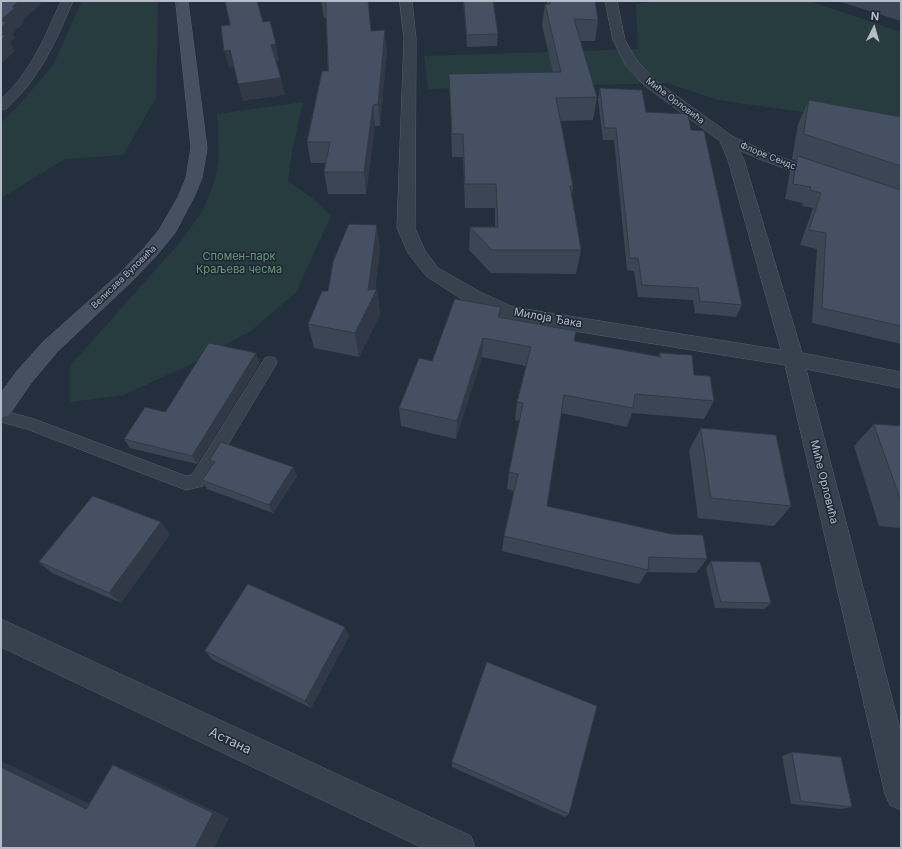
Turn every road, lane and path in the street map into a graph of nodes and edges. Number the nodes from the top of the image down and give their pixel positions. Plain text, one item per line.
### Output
1 (67, 1) edge
2 (182, 1) edge
3 (406, 1) edge
4 (611, 1) edge
5 (1, 106) edge
6 (726, 139) junction
7 (787, 164) junction
8 (739, 172) junction
9 (837, 182) edge
10 (793, 359) junction
11 (270, 362) dead end
12 (901, 380) edge
13 (1, 409) edge
14 (1, 416) edge
15 (1, 633) edge
16 (901, 794) edge
17 (459, 848) edge

1 - 5 street
2 - 13 street, Велисава Вуловића
3 - 10 street, Милоја Ђака
4 - 6 street, Миће Орловића
6 - 7 street, Флоре Сендс
6 - 8 street, Миће Орловића
7 - 8 street
7 - 9 street, Флоре Сендс
8 - 10 street, Миће Орловића
10 - 12 street, Милоја Ђака
10 - 16 street, Миће Орловића
11 - 14 lane
15 - 17 street, Астана

